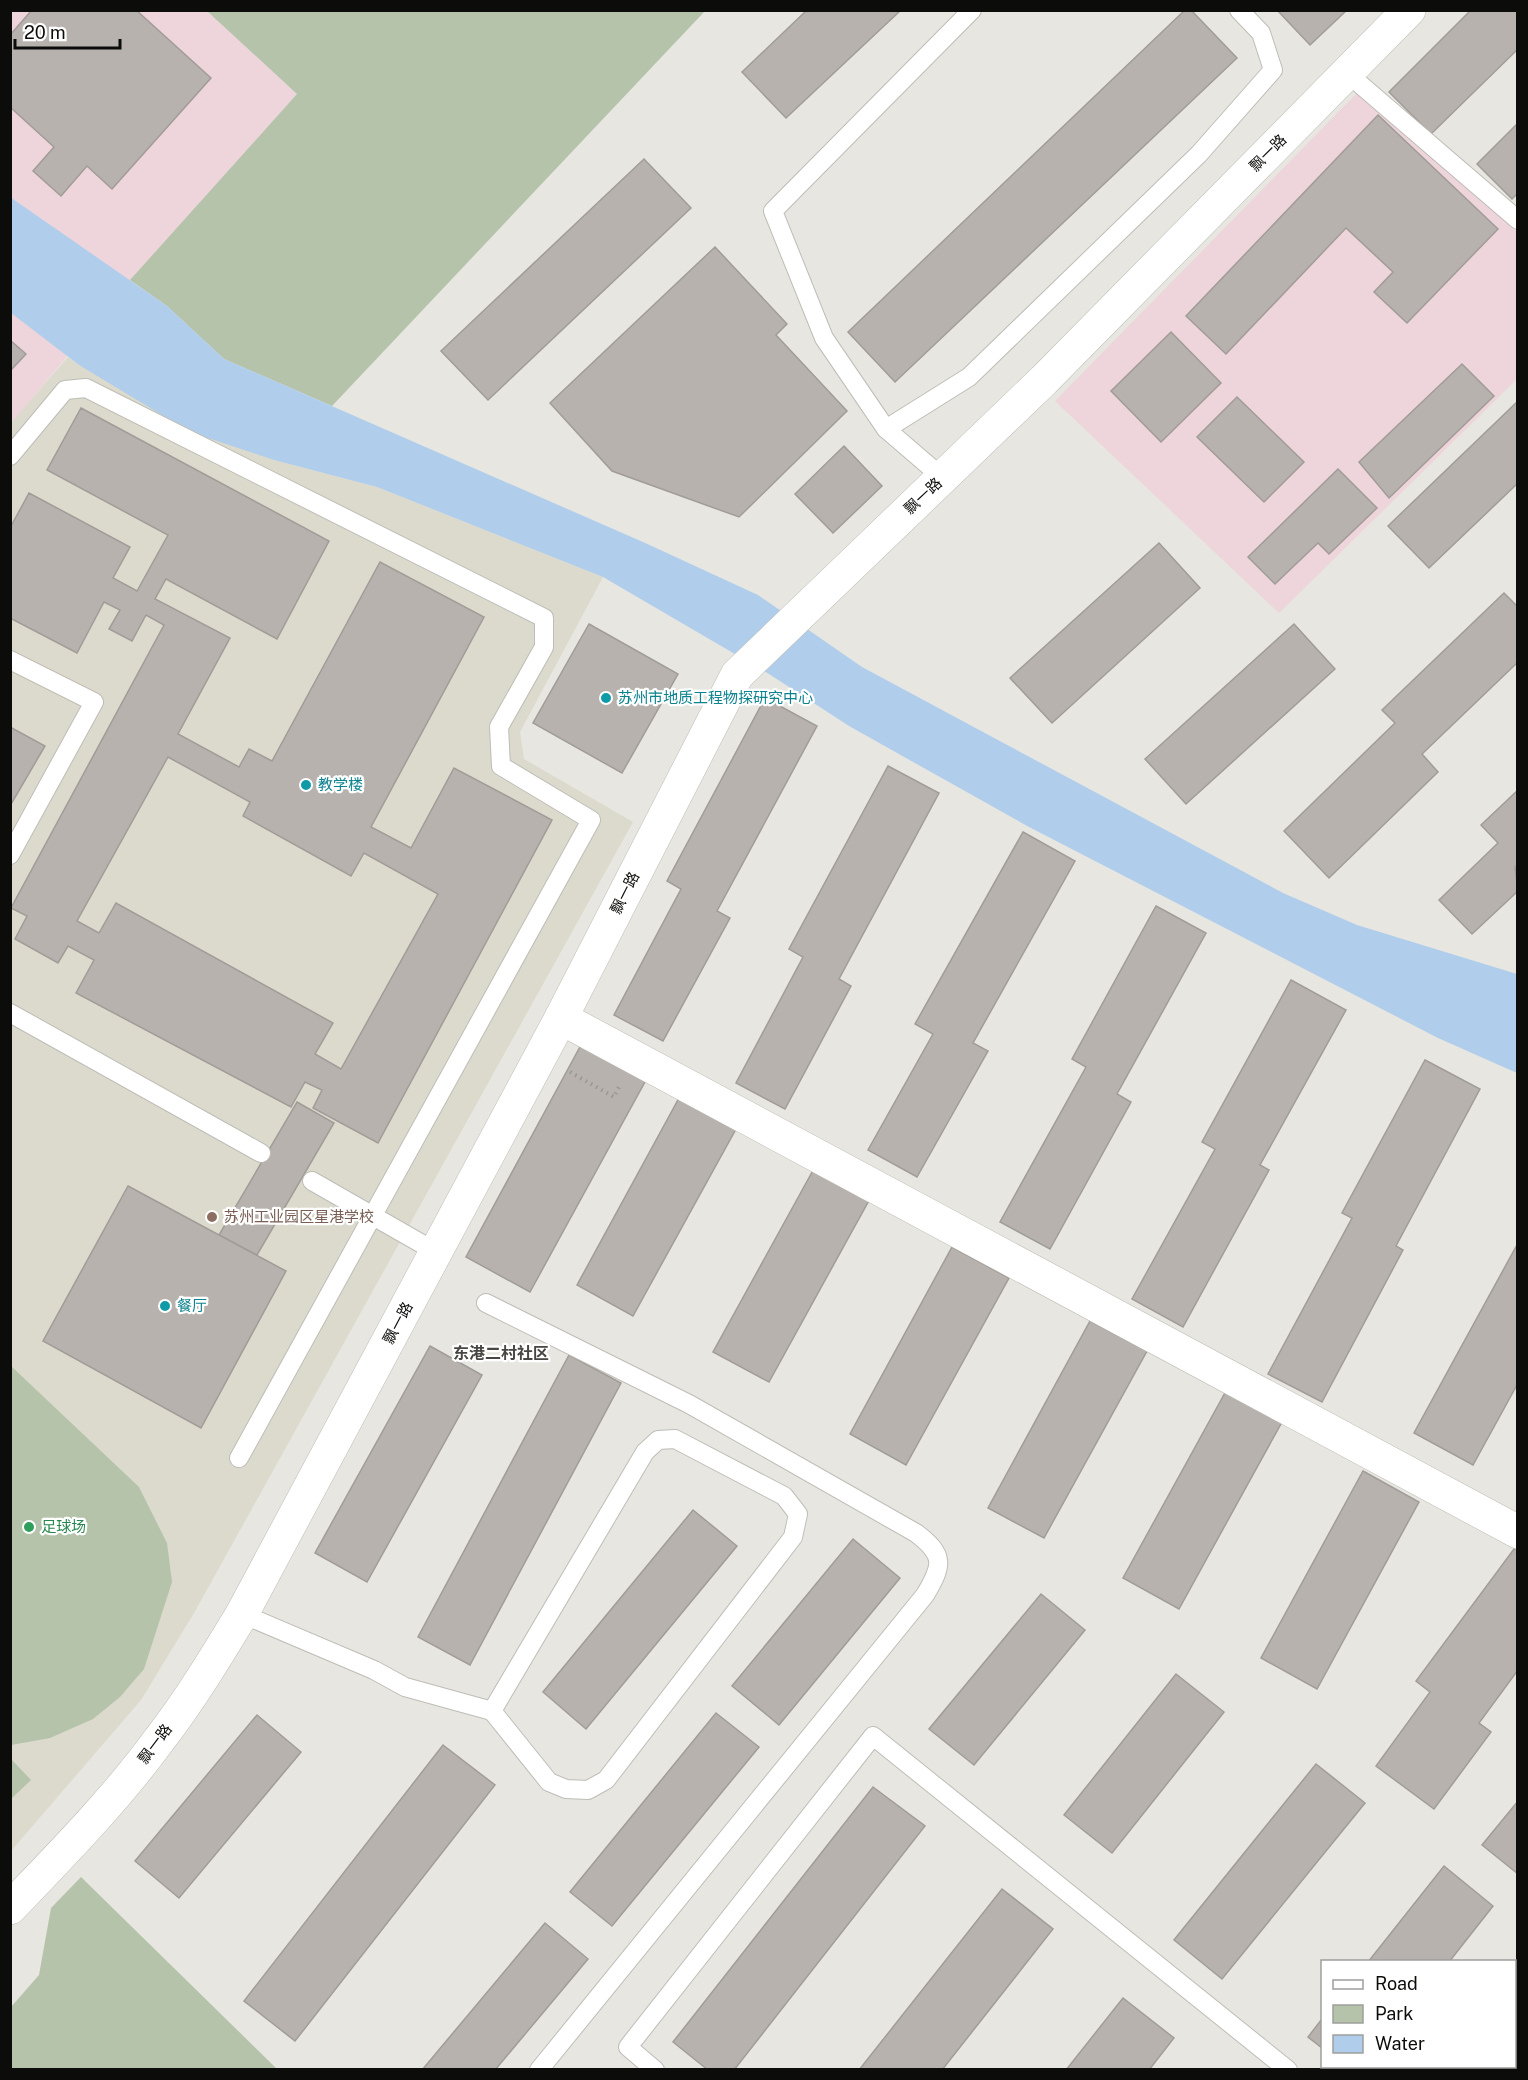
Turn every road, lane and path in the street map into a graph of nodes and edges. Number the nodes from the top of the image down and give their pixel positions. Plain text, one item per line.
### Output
1 (972, 10) edge
2 (1239, 10) edge
3 (1409, 10) edge
4 (1347, 73) junction
5 (1518, 220) edge
6 (886, 429) junction
7 (10, 456) edge
8 (943, 478) junction
9 (10, 660) edge
10 (10, 855) edge
11 (10, 1013) edge
12 (561, 1018) junction
13 (261, 1153) dead end
14 (312, 1181) dead end
15 (373, 1216) junction
16 (436, 1252) junction
17 (486, 1303) dead end
18 (239, 1458) dead end
19 (1518, 1532) edge
20 (242, 1614) junction
21 (492, 1711) junction
22 (10, 1908) edge
23 (539, 2070) edge
24 (655, 2070) edge
25 (1288, 2070) edge

1 - 6 lane
2 - 6 lane
3 - 4 street, 飘一路
4 - 5 lane
4 - 8 street, 飘一路
6 - 8 lane
7 - 15 lane
8 - 12 street, 飘一路
9 - 10 lane
11 - 13 lane
12 - 16 street, 飘一路
12 - 19 street
14 - 15 lane
15 - 16 lane
15 - 18 lane
16 - 20 street, 飘一路
17 - 23 lane
20 - 21 lane
20 - 22 street, 飘一路
21 - 21 lane
24 - 25 lane

